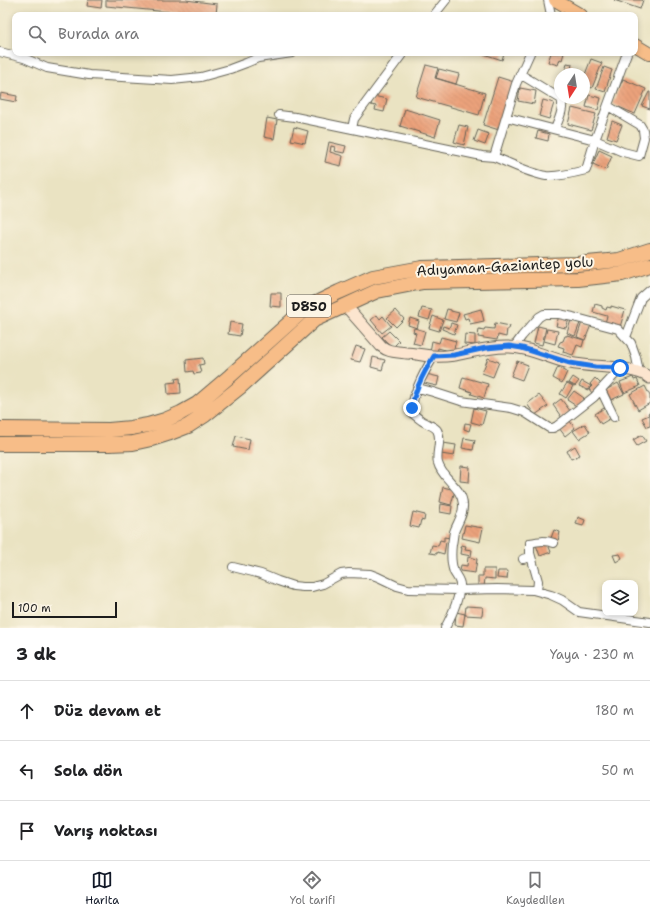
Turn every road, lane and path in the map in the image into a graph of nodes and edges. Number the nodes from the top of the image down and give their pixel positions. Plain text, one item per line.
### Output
1 (446, 0) edge
2 (548, 0) edge
3 (555, 0) edge
4 (436, 12) edge
5 (550, 12) edge
6 (577, 12) edge
7 (638, 48) edge
8 (0, 52) edge
9 (650, 54) edge
10 (12, 55) edge
11 (16, 56) edge
12 (272, 56) edge
13 (401, 56) edge
14 (529, 56) edge
15 (626, 56) edge
16 (520, 74) junction
17 (608, 106) junction
18 (279, 115) dead end
19 (506, 117) junction
20 (352, 129) junction
21 (555, 130) junction
22 (595, 140) junction
23 (494, 157) junction
24 (650, 250) edge
25 (650, 265) edge
26 (650, 290) edge
27 (345, 304) junction
28 (626, 337) junction
29 (514, 347) junction
30 (434, 356) junction
31 (620, 368) junction
32 (639, 372) junction
33 (650, 378) edge
34 (418, 388) junction
35 (601, 390) junction
36 (614, 417) dead end
37 (0, 429) edge
38 (0, 444) edge
39 (554, 543) dead end
40 (233, 568) dead end
41 (459, 590) junction
42 (537, 591) junction
43 (650, 622) edge
44 (445, 628) edge

1 - 4 street
2 - 5 street
3 - 6 main road
7 - 9 main road
8 - 10 street
11 - 12 street
13 - 20 street
14 - 16 street
15 - 17 street
16 - 19 street
16 - 21 street
17 - 22 street
17 - 22 street
18 - 20 street
19 - 21 street
19 - 23 street
20 - 23 street
21 - 22 street
22 - 23 street
24 - 37 highway, Adıyaman-Gaziantep yolu / D850
25 - 27 highway, Adıyaman-Gaziantep yolu / D850
26 - 28 street
27 - 30 street
27 - 38 highway, Adıyaman-Gaziantep yolu / D850
28 - 29 street
28 - 32 street
29 - 30 street
29 - 31 street
30 - 34 street
31 - 32 street
31 - 35 street
32 - 33 street
34 - 35 street
34 - 41 street
35 - 36 street
39 - 42 street
40 - 41 street
41 - 42 street
41 - 44 street
42 - 43 street

